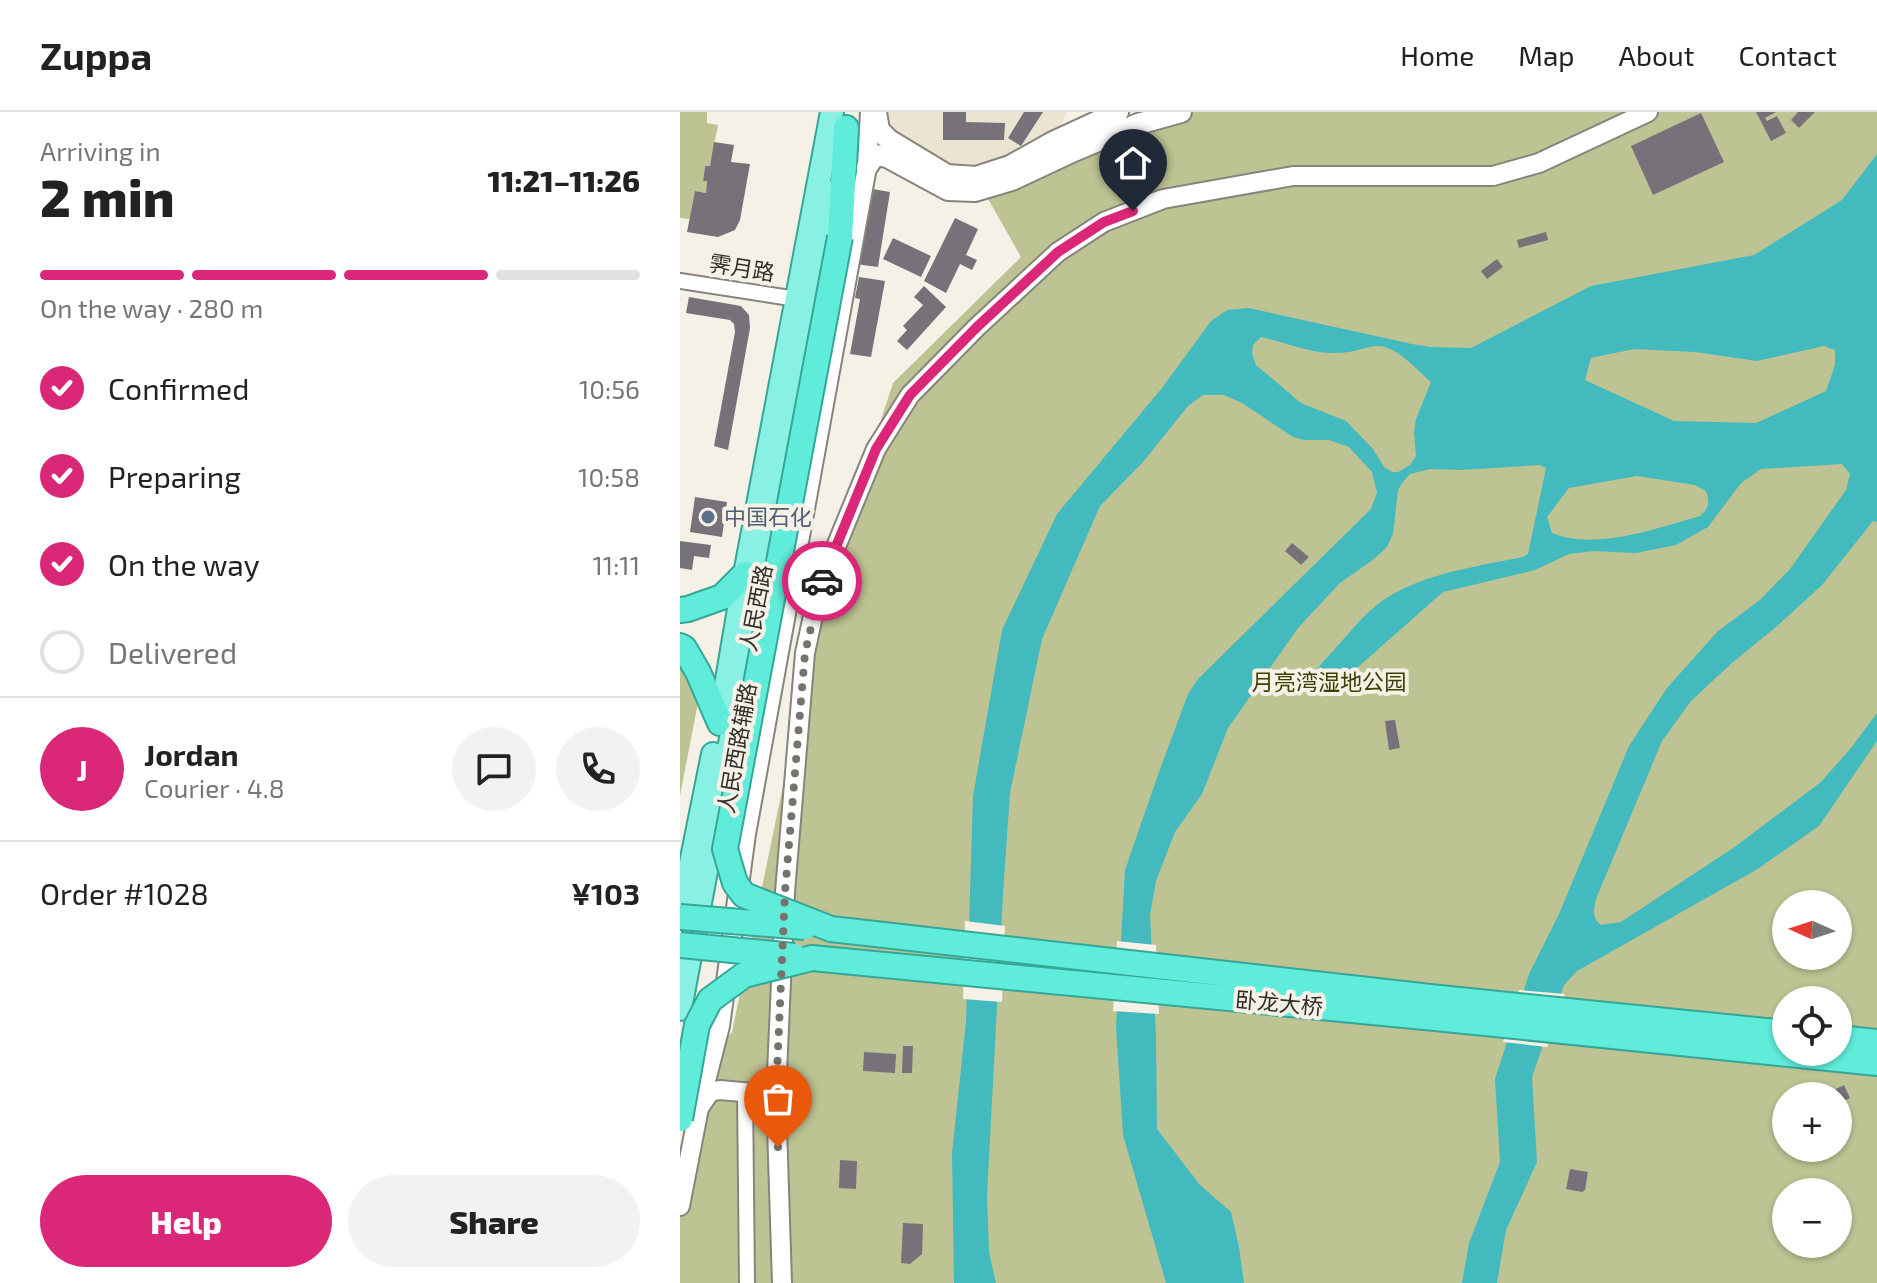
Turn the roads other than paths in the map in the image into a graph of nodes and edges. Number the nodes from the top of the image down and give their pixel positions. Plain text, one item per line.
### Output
1 (870, 112) edge
2 (876, 112) edge
3 (1118, 112) edge
4 (1181, 112) edge
5 (1616, 112) edge
6 (1648, 112) edge
7 (842, 117) edge
8 (1603, 133) junction
9 (867, 167) junction
10 (680, 281) edge
11 (797, 299) junction
12 (745, 574) junction
13 (680, 610) edge
14 (680, 646) edge
15 (720, 723) junction
16 (692, 869) edge
17 (737, 904) junction
18 (680, 918) edge
19 (831, 929) junction
20 (680, 945) edge
21 (812, 958) junction
22 (728, 970) junction
23 (680, 1009) edge
24 (680, 1017) edge
25 (1772, 1032) edge
26 (1852, 1039) edge
27 (1877, 1042) edge
28 (712, 1056) junction
29 (1877, 1063) edge
30 (720, 1090) junction
31 (745, 1092) junction
32 (776, 1095) junction
33 (689, 1114) edge
34 (680, 1206) edge
35 (747, 1283) edge
36 (782, 1283) edge

1 - 9 street, 人民西路辅路
2 - 3 main road
4 - 9 main road
5 - 8 street
6 - 8 street
7 - 11 main road, 人民西路
7 - 16 main road, 人民西路
7 - 19 highway, bridge
8 - 32 street
9 - 17 street, 人民西路辅路
10 - 11 street, 霁月路
11 - 12 main road, 人民西路
12 - 13 highway
12 - 15 main road, 人民西路
14 - 15 highway
15 - 16 main road, 人民西路
16 - 17 street
16 - 18 main road, 人民西路
16 - 23 main road, 人民西路
17 - 22 street, 人民西路辅路
18 - 19 highway, 卧龙大桥, bridge
19 - 25 highway, 卧龙大桥
20 - 21 highway, 卧龙大桥, bridge
21 - 29 highway, 卧龙大桥
21 - 33 highway, bridge
22 - 24 street
22 - 28 street, 人民西路辅路
26 - 27 highway
28 - 30 street
28 - 33 street, 人民西路辅路
30 - 31 street
30 - 33 street
31 - 32 street
31 - 35 street
32 - 36 street
33 - 34 street, 人民西路辅路

